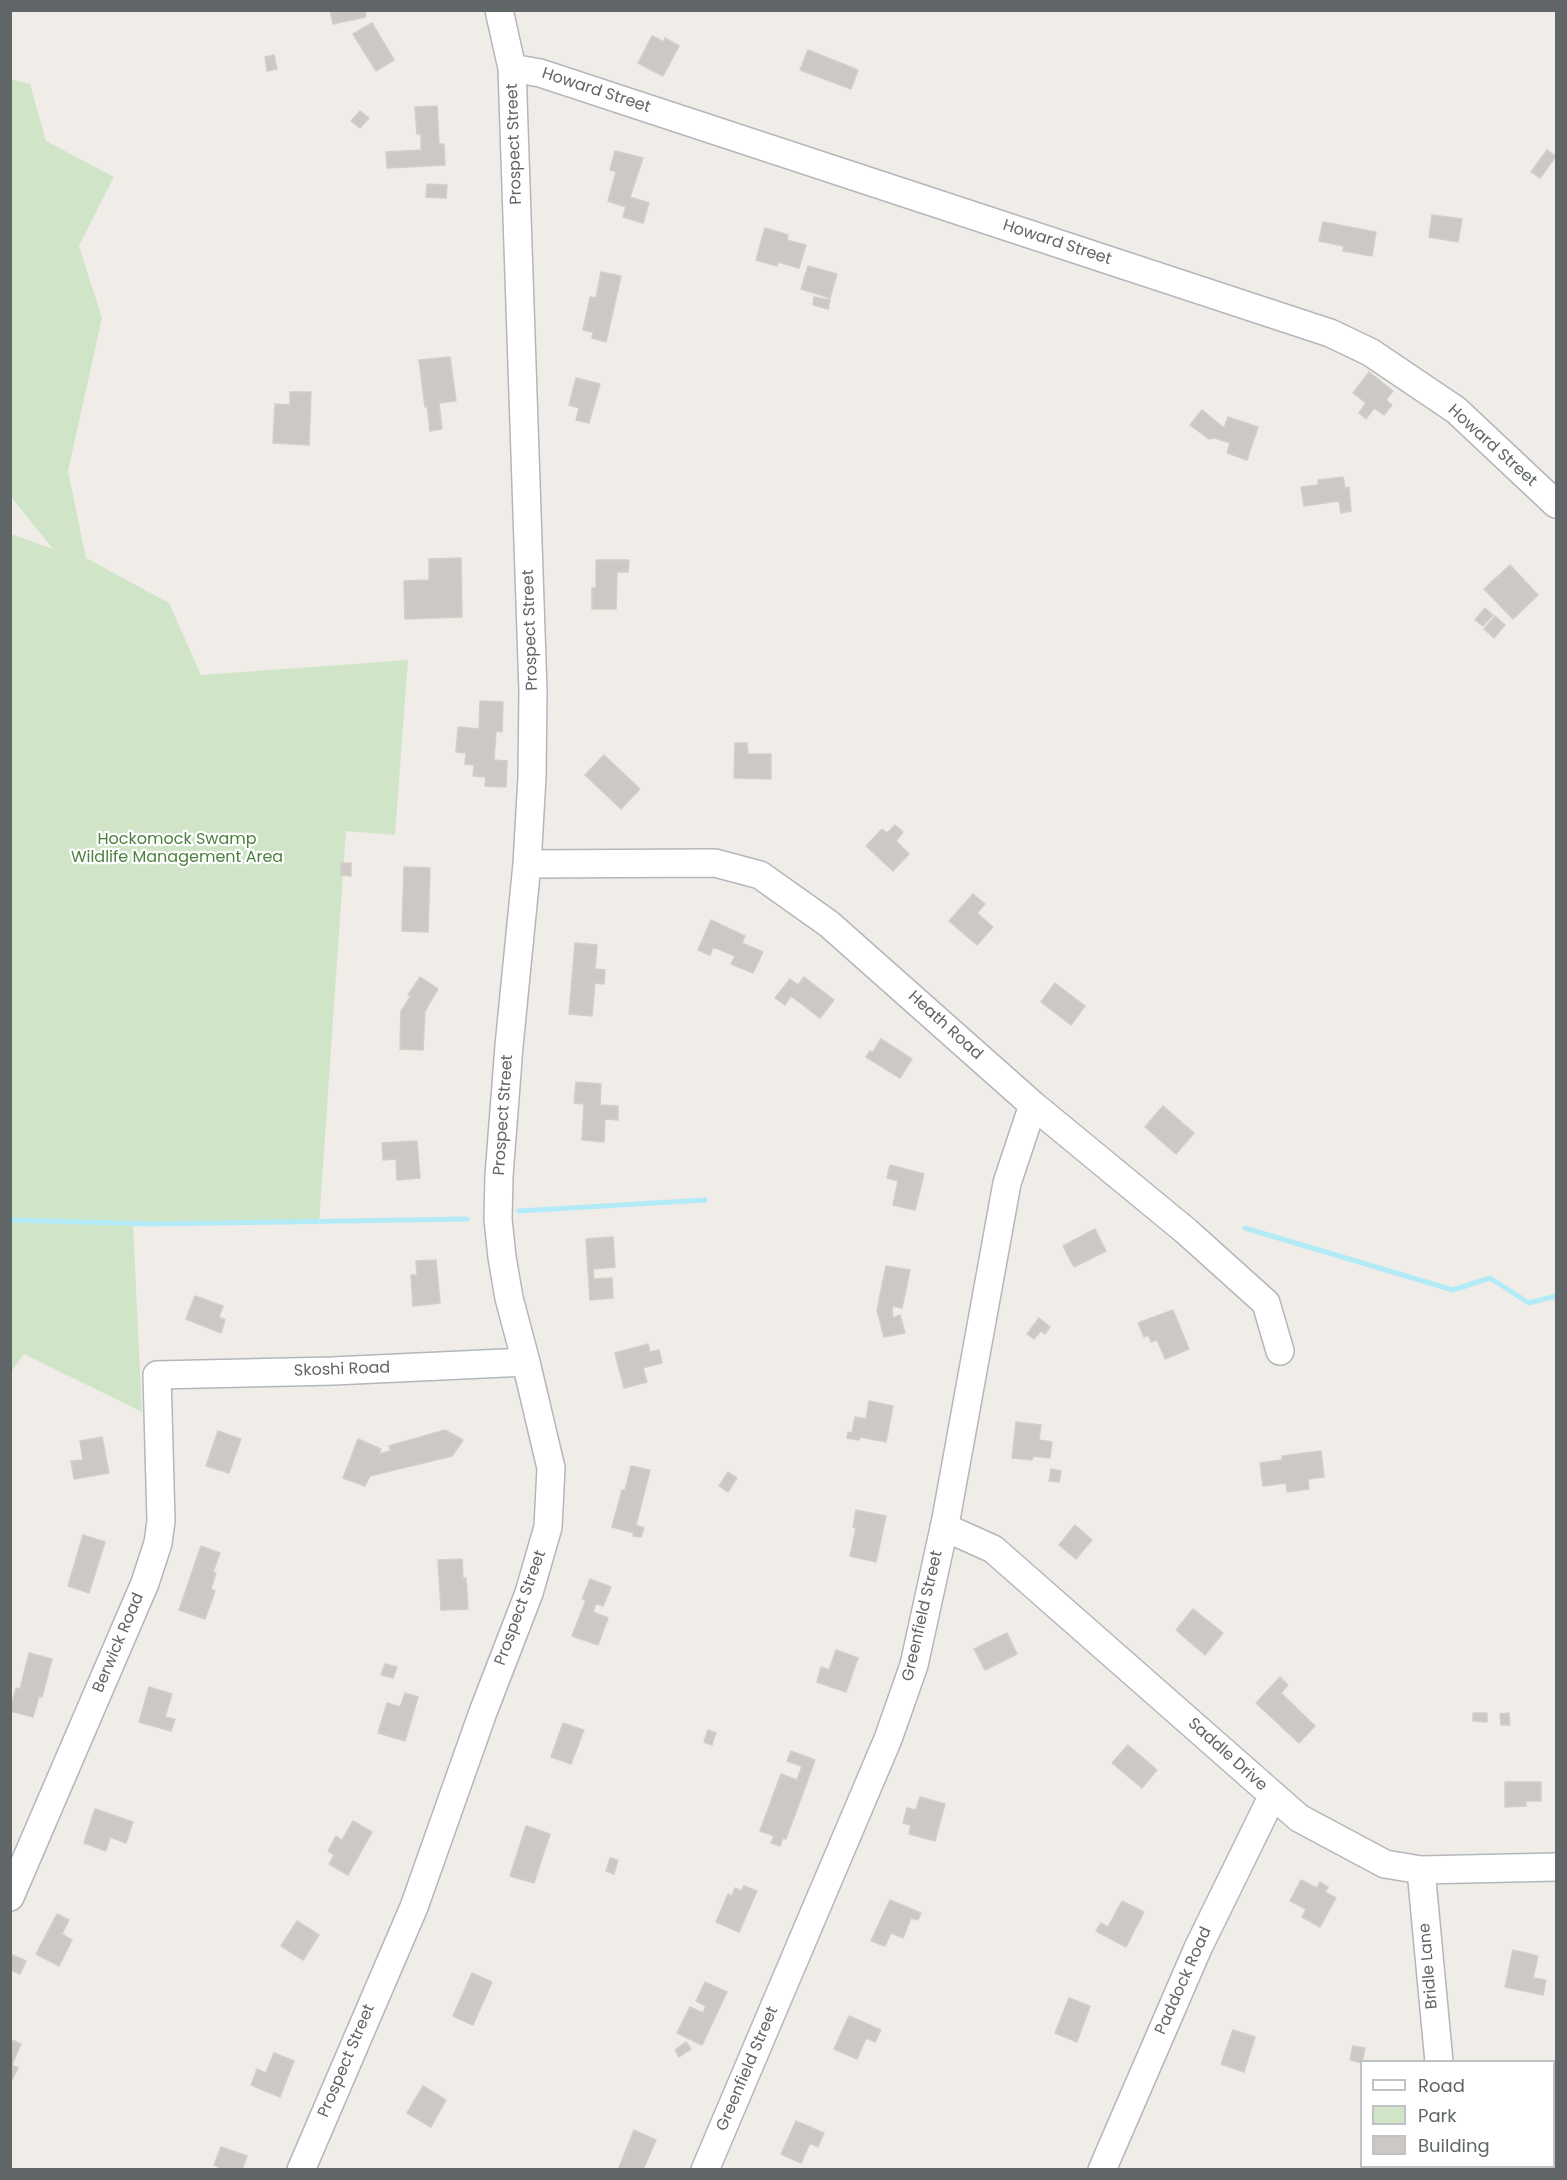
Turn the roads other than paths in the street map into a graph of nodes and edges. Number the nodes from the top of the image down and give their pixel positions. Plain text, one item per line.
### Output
1 (499, 10) edge
2 (512, 68) junction
3 (1557, 504) edge
4 (527, 864) junction
5 (1033, 1105) junction
6 (1280, 1351) dead end
7 (526, 1362) junction
8 (157, 1375) joint
9 (944, 1527) junction
10 (1273, 1795) junction
11 (1557, 1867) edge
12 (1421, 1870) junction
13 (10, 1897) edge
14 (1439, 2060) edge
15 (301, 2169) edge
16 (705, 2169) edge
17 (1102, 2169) edge

1 - 2 street, Prospect Street
2 - 3 street, Howard Street
2 - 4 street, Prospect Street
4 - 5 street, Heath Road
4 - 7 street, Prospect Street
5 - 6 street, Heath Road
5 - 9 street, Greenfield Street
7 - 8 street, Skoshi Road
7 - 15 street, Prospect Street
8 - 13 street, Berwick Road
9 - 10 street, Saddle Drive
9 - 16 street, Greenfield Street
10 - 12 street, Saddle Drive
10 - 17 street, Paddock Road
11 - 12 street, Saddle Drive
12 - 14 street, Bridle Lane

